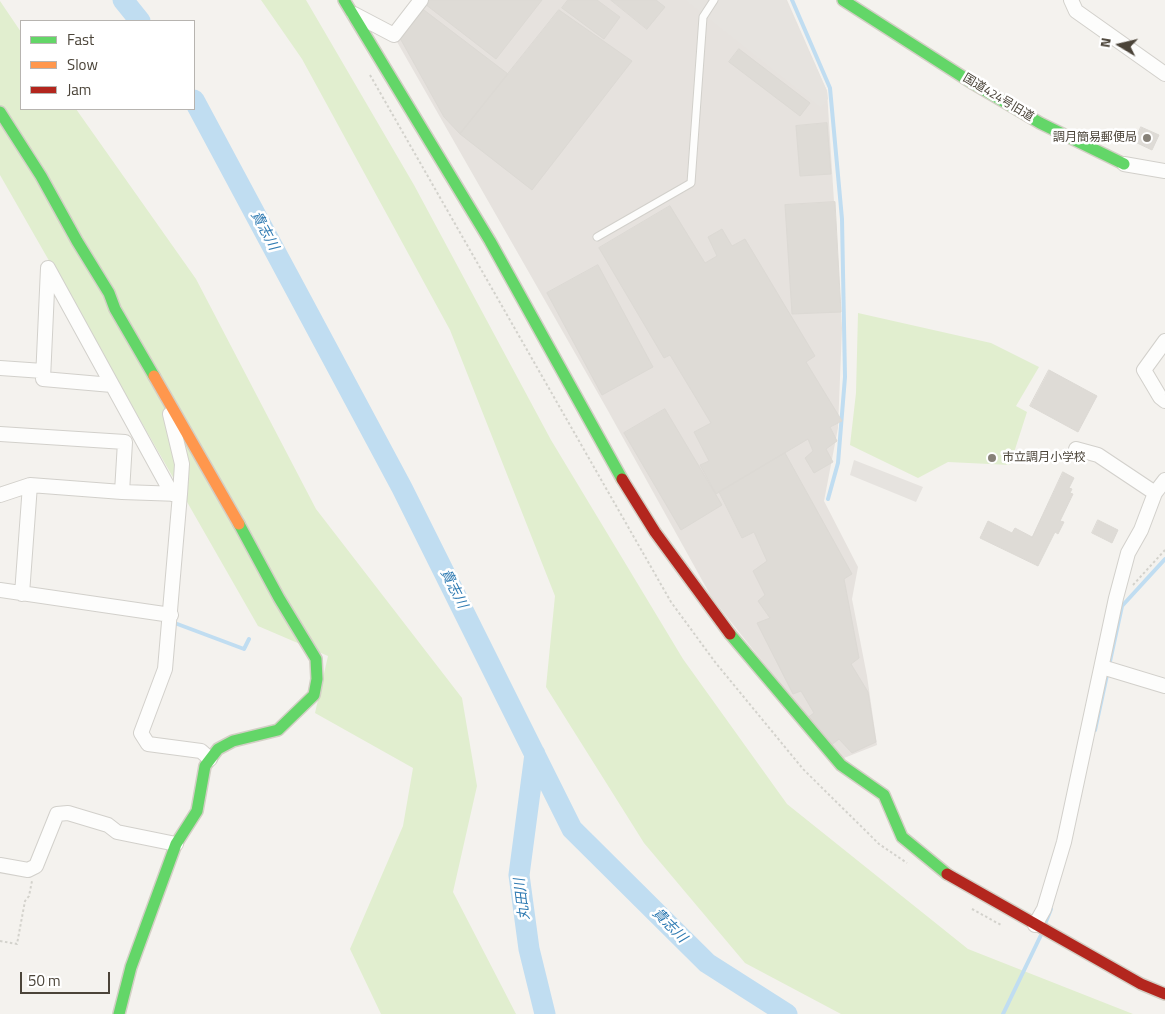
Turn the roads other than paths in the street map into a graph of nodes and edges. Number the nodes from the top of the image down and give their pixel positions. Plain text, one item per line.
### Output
1 (344, 0) edge
2 (421, 0) edge
3 (714, 0) edge
4 (843, 0) edge
5 (1072, 0) edge
6 (352, 13) junction
7 (1165, 74) edge
8 (0, 112) edge
9 (1124, 164) joint
10 (1165, 171) edge
11 (597, 237) dead end
12 (1165, 341) edge
13 (0, 368) edge
14 (43, 371) junction
15 (112, 385) junction
16 (1165, 400) edge
17 (169, 404) junction
18 (126, 410) junction
19 (0, 434) edge
20 (125, 442) junction
21 (1076, 449) dead end
22 (1165, 480) edge
23 (30, 485) junction
24 (122, 492) junction
25 (1155, 493) junction
26 (176, 494) junction
27 (0, 495) edge
28 (0, 590) edge
29 (22, 594) junction
30 (171, 615) junction
31 (1102, 667) junction
32 (1165, 686) edge
33 (210, 759) junction
34 (176, 844) junction
35 (0, 865) edge
36 (1036, 925) junction
37 (1165, 994) edge
38 (119, 1014) edge

1 - 6 street
2 - 6 street
3 - 11 lane
4 - 9 street, 国道424号旧道
5 - 7 street
6 - 36 street
8 - 17 street
9 - 10 street, 国道424号旧道
12 - 16 street
13 - 14 street
14 - 15 street
14 - 15 street
15 - 18 street
17 - 26 street
17 - 33 street
18 - 20 street
18 - 26 street
19 - 20 street
20 - 24 street
21 - 25 street
22 - 25 street
23 - 24 street
23 - 27 street
23 - 29 street
24 - 26 street
25 - 31 street
26 - 30 street
28 - 29 street
29 - 30 street
30 - 33 street
31 - 32 street
31 - 36 street
33 - 34 street
34 - 35 street
34 - 38 street
36 - 37 street

